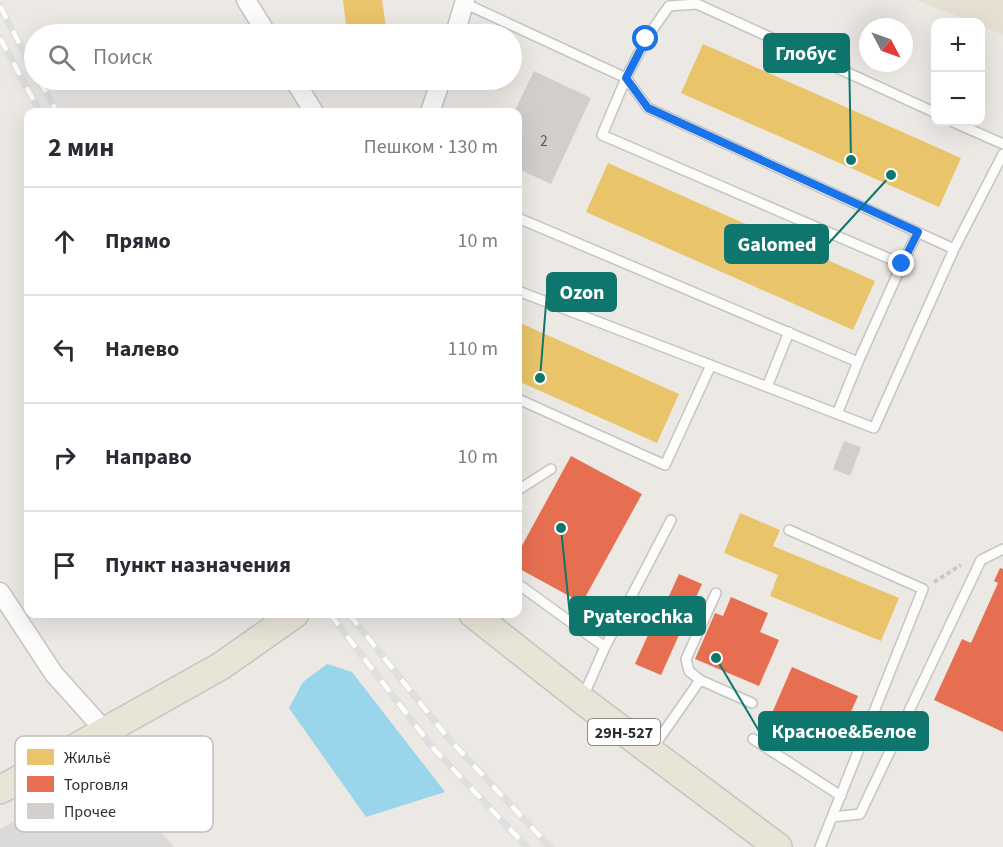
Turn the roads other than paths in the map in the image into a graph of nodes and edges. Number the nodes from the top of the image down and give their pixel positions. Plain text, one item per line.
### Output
1 (246, 0) edge
2 (465, 1) edge
3 (261, 24) edge
4 (457, 24) edge
5 (513, 24) edge
6 (522, 28) edge
7 (626, 78) junction
8 (300, 90) edge
9 (438, 90) edge
10 (312, 108) edge
11 (431, 108) edge
12 (931, 111) edge
13 (963, 126) edge
14 (1003, 144) edge
15 (1003, 154) edge
16 (522, 221) edge
17 (918, 232) junction
18 (954, 249) junction
19 (902, 264) junction
20 (522, 293) edge
21 (789, 332) junction
22 (858, 362) junction
23 (711, 365) junction
24 (768, 387) junction
25 (522, 401) edge
26 (837, 414) junction
27 (551, 469) dead end
28 (522, 487) edge
29 (671, 520) dead end
30 (789, 531) dead end
31 (1003, 549) edge
32 (522, 587) edge
33 (0, 592) edge
34 (716, 593) dead end
35 (289, 618) edge
36 (478, 618) edge
37 (605, 647) junction
38 (700, 680) junction
39 (582, 700) junction
40 (752, 703) dead end
41 (106, 732) junction
42 (99, 736) edge
43 (753, 739) dead end
44 (650, 751) junction
45 (15, 782) edge
46 (0, 790) edge
47 (841, 796) junction
48 (832, 817) junction
49 (778, 847) edge
50 (820, 847) edge

1 - 3 street
2 - 4 street
2 - 5 lane
6 - 7 lane
7 - 12 lane
7 - 17 lane
7 - 19 lane
8 - 10 street
9 - 11 street
13 - 14 lane
15 - 18 lane
16 - 21 lane
17 - 18 lane
17 - 19 lane
18 - 26 lane
19 - 22 lane
20 - 23 lane
21 - 22 lane
21 - 24 lane
22 - 26 lane
23 - 24 lane
23 - 25 lane
24 - 26 lane
27 - 28 lane
29 - 37 lane
30 - 47 lane
31 - 48 lane
32 - 37 lane
33 - 41 street
34 - 38 lane
35 - 41 main road
36 - 39 main road, 29Н-527
37 - 39 lane
38 - 40 lane
38 - 44 lane
39 - 44 main road, 29Н-527
41 - 42 main road
43 - 47 lane
44 - 49 main road, 29Н-527
45 - 46 main road
47 - 48 lane
48 - 50 lane

